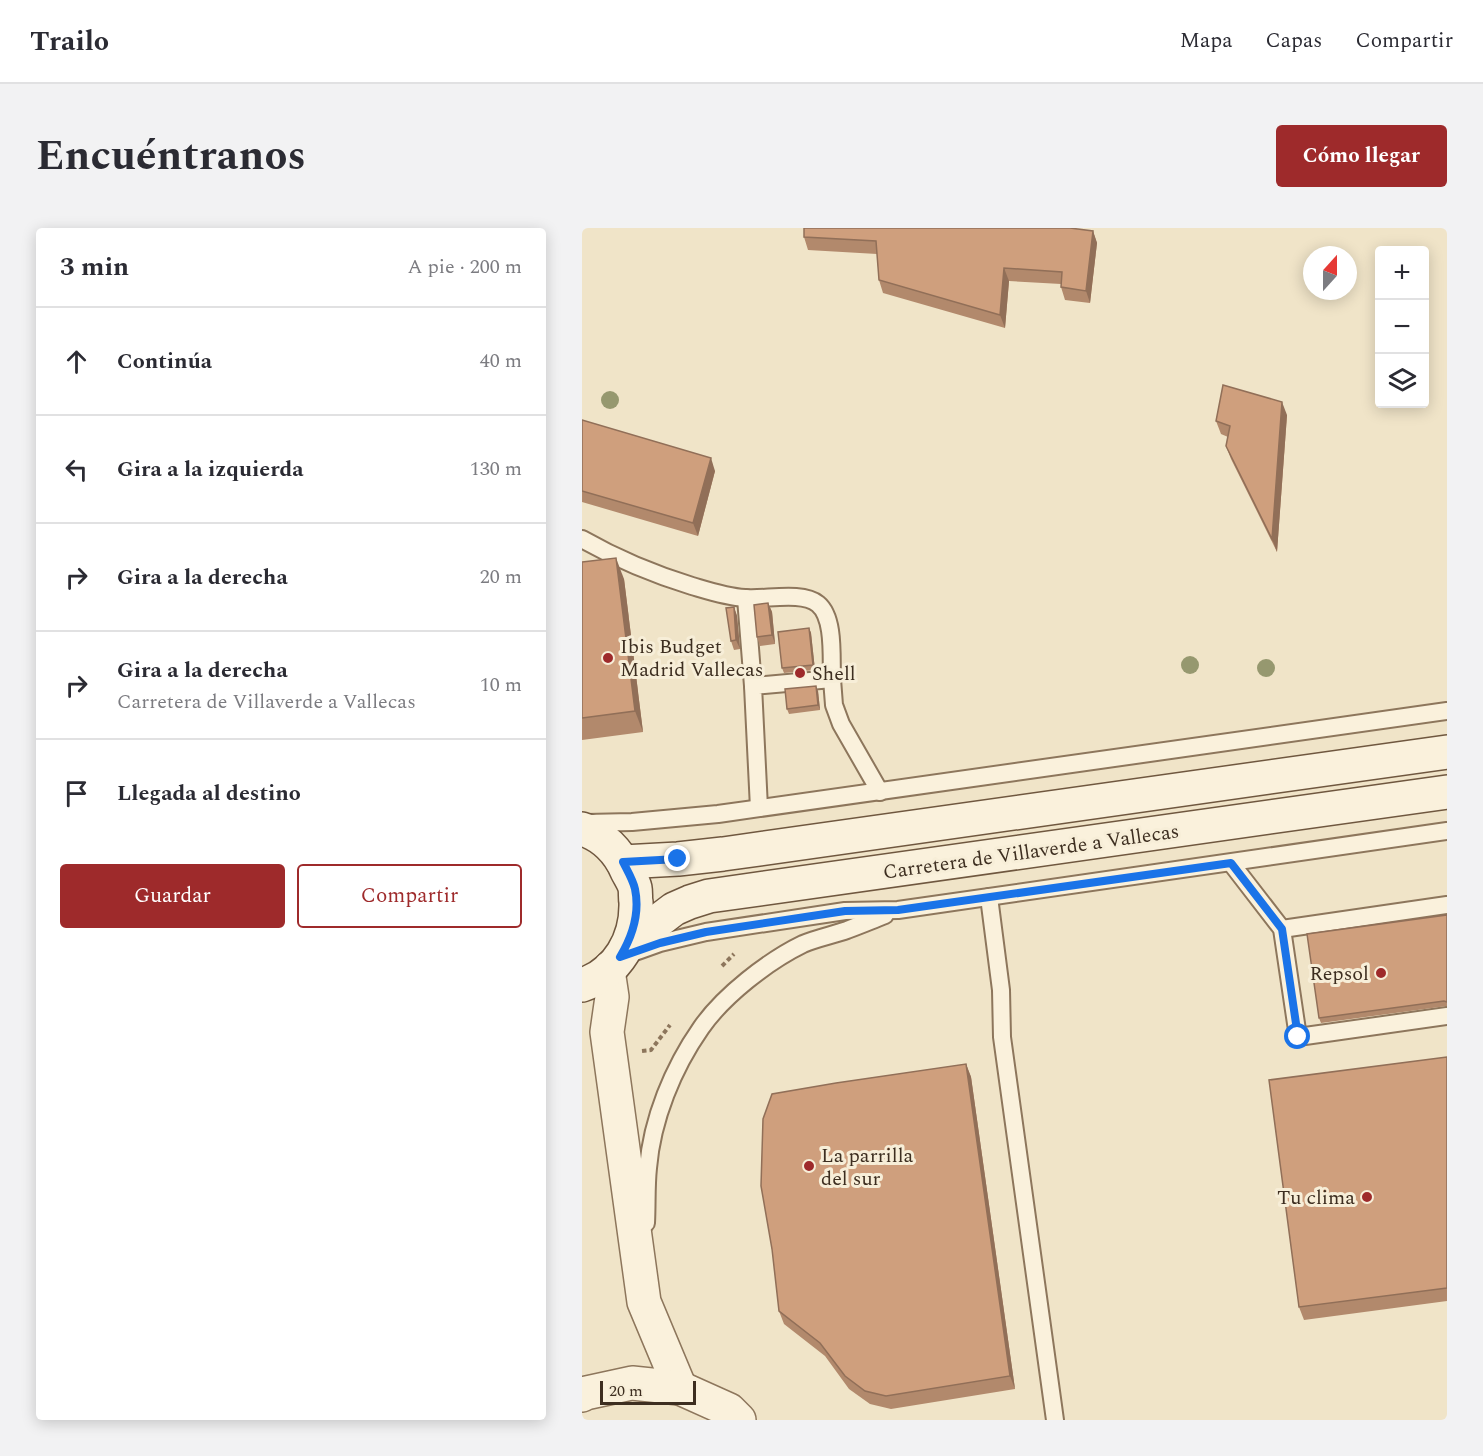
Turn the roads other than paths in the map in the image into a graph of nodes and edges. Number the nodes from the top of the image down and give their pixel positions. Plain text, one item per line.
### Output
1 (582, 539) edge
2 (746, 598) junction
3 (832, 679) junction
4 (753, 686) junction
5 (1447, 711) edge
6 (1447, 752) edge
7 (880, 792) junction
8 (1447, 792) edge
9 (759, 808) junction
10 (582, 823) edge
11 (582, 829) edge
12 (1447, 831) edge
13 (623, 862) junction
14 (1231, 863) junction
15 (988, 897) junction
16 (1447, 905) edge
17 (898, 910) junction
18 (1282, 929) junction
19 (620, 956) junction
20 (582, 985) edge
21 (1447, 1016) edge
22 (644, 1302) junction
23 (680, 1388) junction
24 (582, 1395) edge
25 (739, 1420) edge
26 (1055, 1420) edge

1 - 2 lane
2 - 3 lane
2 - 4 lane
3 - 4 lane
3 - 7 lane
4 - 9 lane
5 - 7 lane
6 - 13 main road, Carretera de Villaverde a Vallecas
7 - 9 lane
8 - 19 main road, Carretera de Villaverde a Vallecas
9 - 10 lane
11 - 13 main road
12 - 14 lane
13 - 19 main road
14 - 15 lane
14 - 18 lane
15 - 17 lane
15 - 26 lane
16 - 18 lane
17 - 19 lane
17 - 22 lane
18 - 21 lane
19 - 20 main road, Carretera de Villaverde a Vallecas
19 - 22 main road
22 - 23 main road
23 - 24 main road
23 - 25 main road

